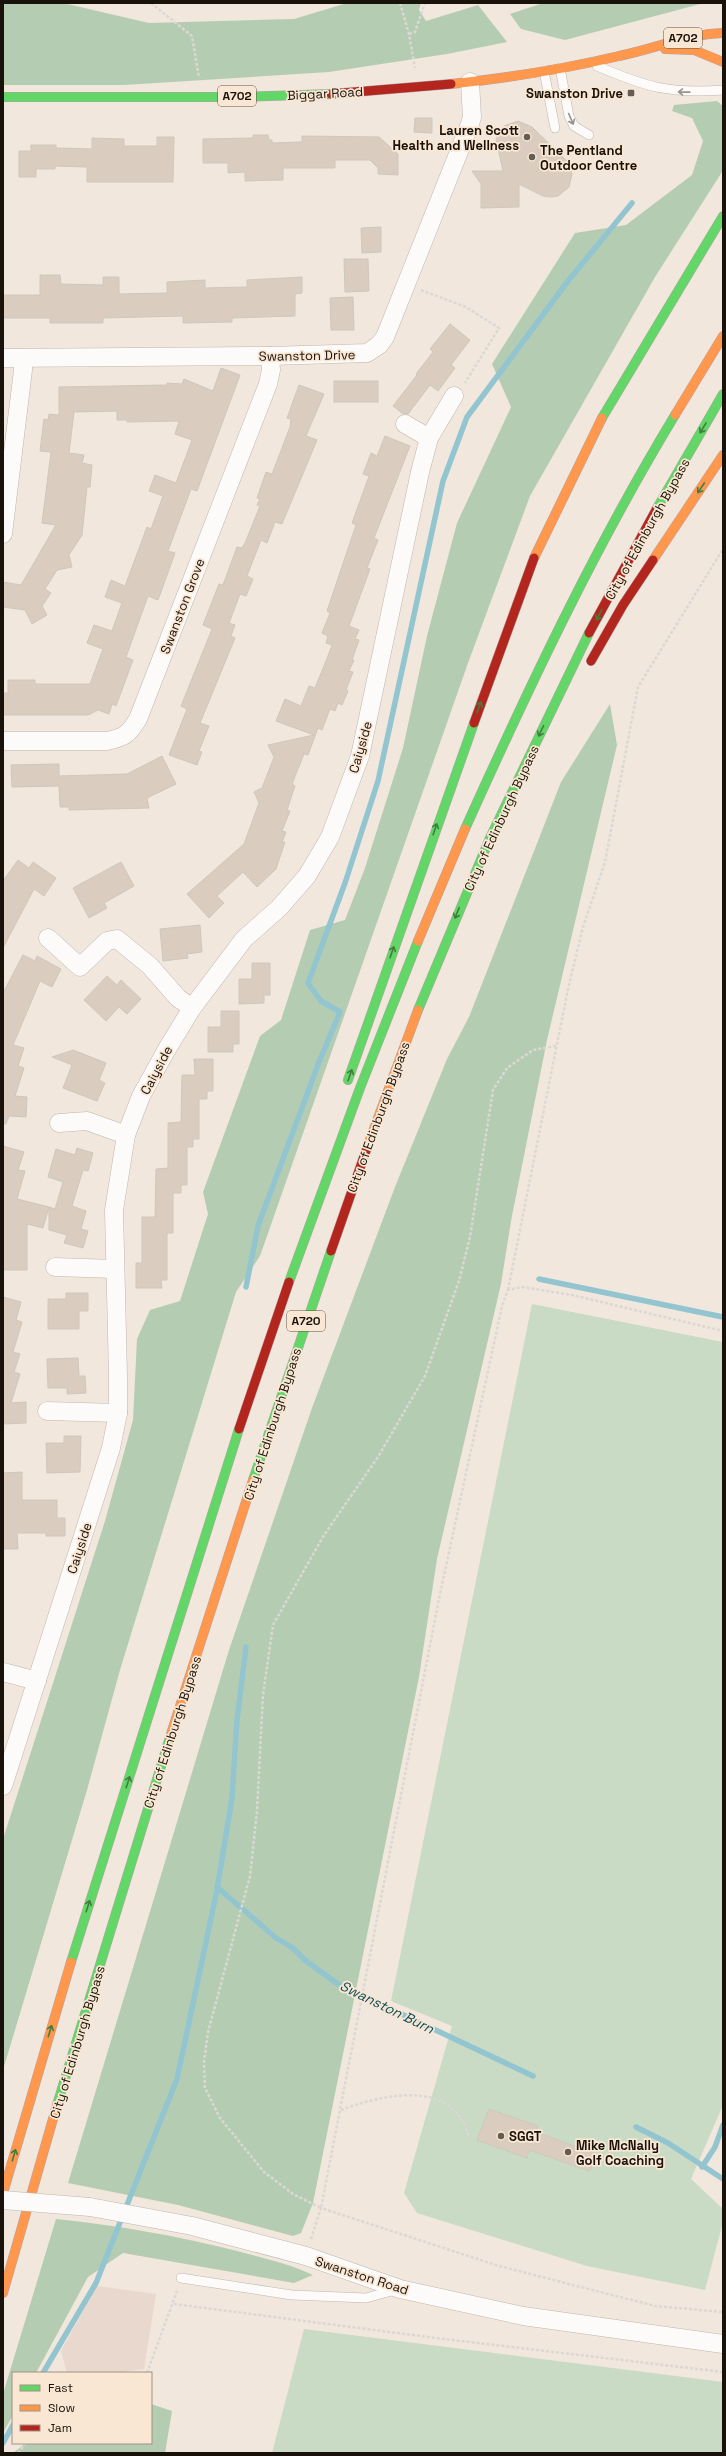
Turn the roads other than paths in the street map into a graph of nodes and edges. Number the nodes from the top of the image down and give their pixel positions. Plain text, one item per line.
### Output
1 (723, 33) edge
2 (644, 51) junction
3 (723, 62) edge
4 (589, 63) junction
5 (560, 68) junction
6 (544, 71) junction
7 (470, 82) junction
8 (723, 90) edge
9 (3, 97) edge
10 (555, 128) dead end
11 (589, 135) dead end
12 (723, 216) edge
13 (723, 336) edge
14 (270, 356) junction
15 (3, 358) edge
16 (23, 358) junction
17 (723, 394) edge
18 (454, 396) road end
19 (406, 424) dead end
20 (429, 438) junction
21 (723, 455) edge
22 (8, 532) edge
23 (586, 672) dead end
24 (3, 741) edge
25 (48, 938) dead end
26 (433, 1000) dead end
27 (192, 1008) junction
28 (345, 1088) dead end
29 (59, 1122) dead end
30 (126, 1135) junction
31 (365, 1152) junction
32 (308, 1201) dead end
33 (55, 1267) dead end
34 (115, 1269) junction
35 (264, 1353) junction
36 (47, 1411) dead end
37 (118, 1413) junction
38 (3, 1672) edge
39 (37, 1681) junction
40 (3, 1786) edge
41 (3, 2193) edge
42 (3, 2200) edge
43 (181, 2278) road end
44 (400, 2289) junction
45 (3, 2294) edge
46 (723, 2344) edge

1 - 2 main road, Biggar Road / A702
2 - 3 main road, Biggar Road / A702
2 - 4 main road, Biggar Road / A702
4 - 5 main road, Biggar Road / A702
8 -> 4 lane
5 - 6 main road, Biggar Road / A702
5 -> 11 lane
6 - 7 main road, Biggar Road / A702
6 - 10 lane
7 - 9 main road, Biggar Road / A702
7 - 14 street, Swanston Drive
28 -> 12 main road
13 - 35 main road, City of Edinburgh Bypass / A720
14 - 16 street, Swanston Drive
14 - 24 street, Swanston Grove
15 - 16 street, Swanston Drive
16 - 22 street
17 -> 31 main road, City of Edinburgh Bypass / A720
18 - 20 street, Caiyside
19 - 20 street
20 - 27 street, Caiyside
21 -> 23 main road
25 - 27 street
26 - 31 main road
27 - 30 street, Caiyside
29 - 30 street
30 - 34 street, Caiyside
31 - 45 main road, City of Edinburgh Bypass / A720
32 - 35 main road
33 - 34 street
34 - 37 street, Caiyside
41 -> 35 main road, City of Edinburgh Bypass / A720
36 - 37 street
37 - 39 street, Caiyside
38 - 39 street
39 - 40 street, Caiyside
42 - 44 street, Swanston Road, bridge
43 - 44 lane
44 - 46 street, Swanston Road

